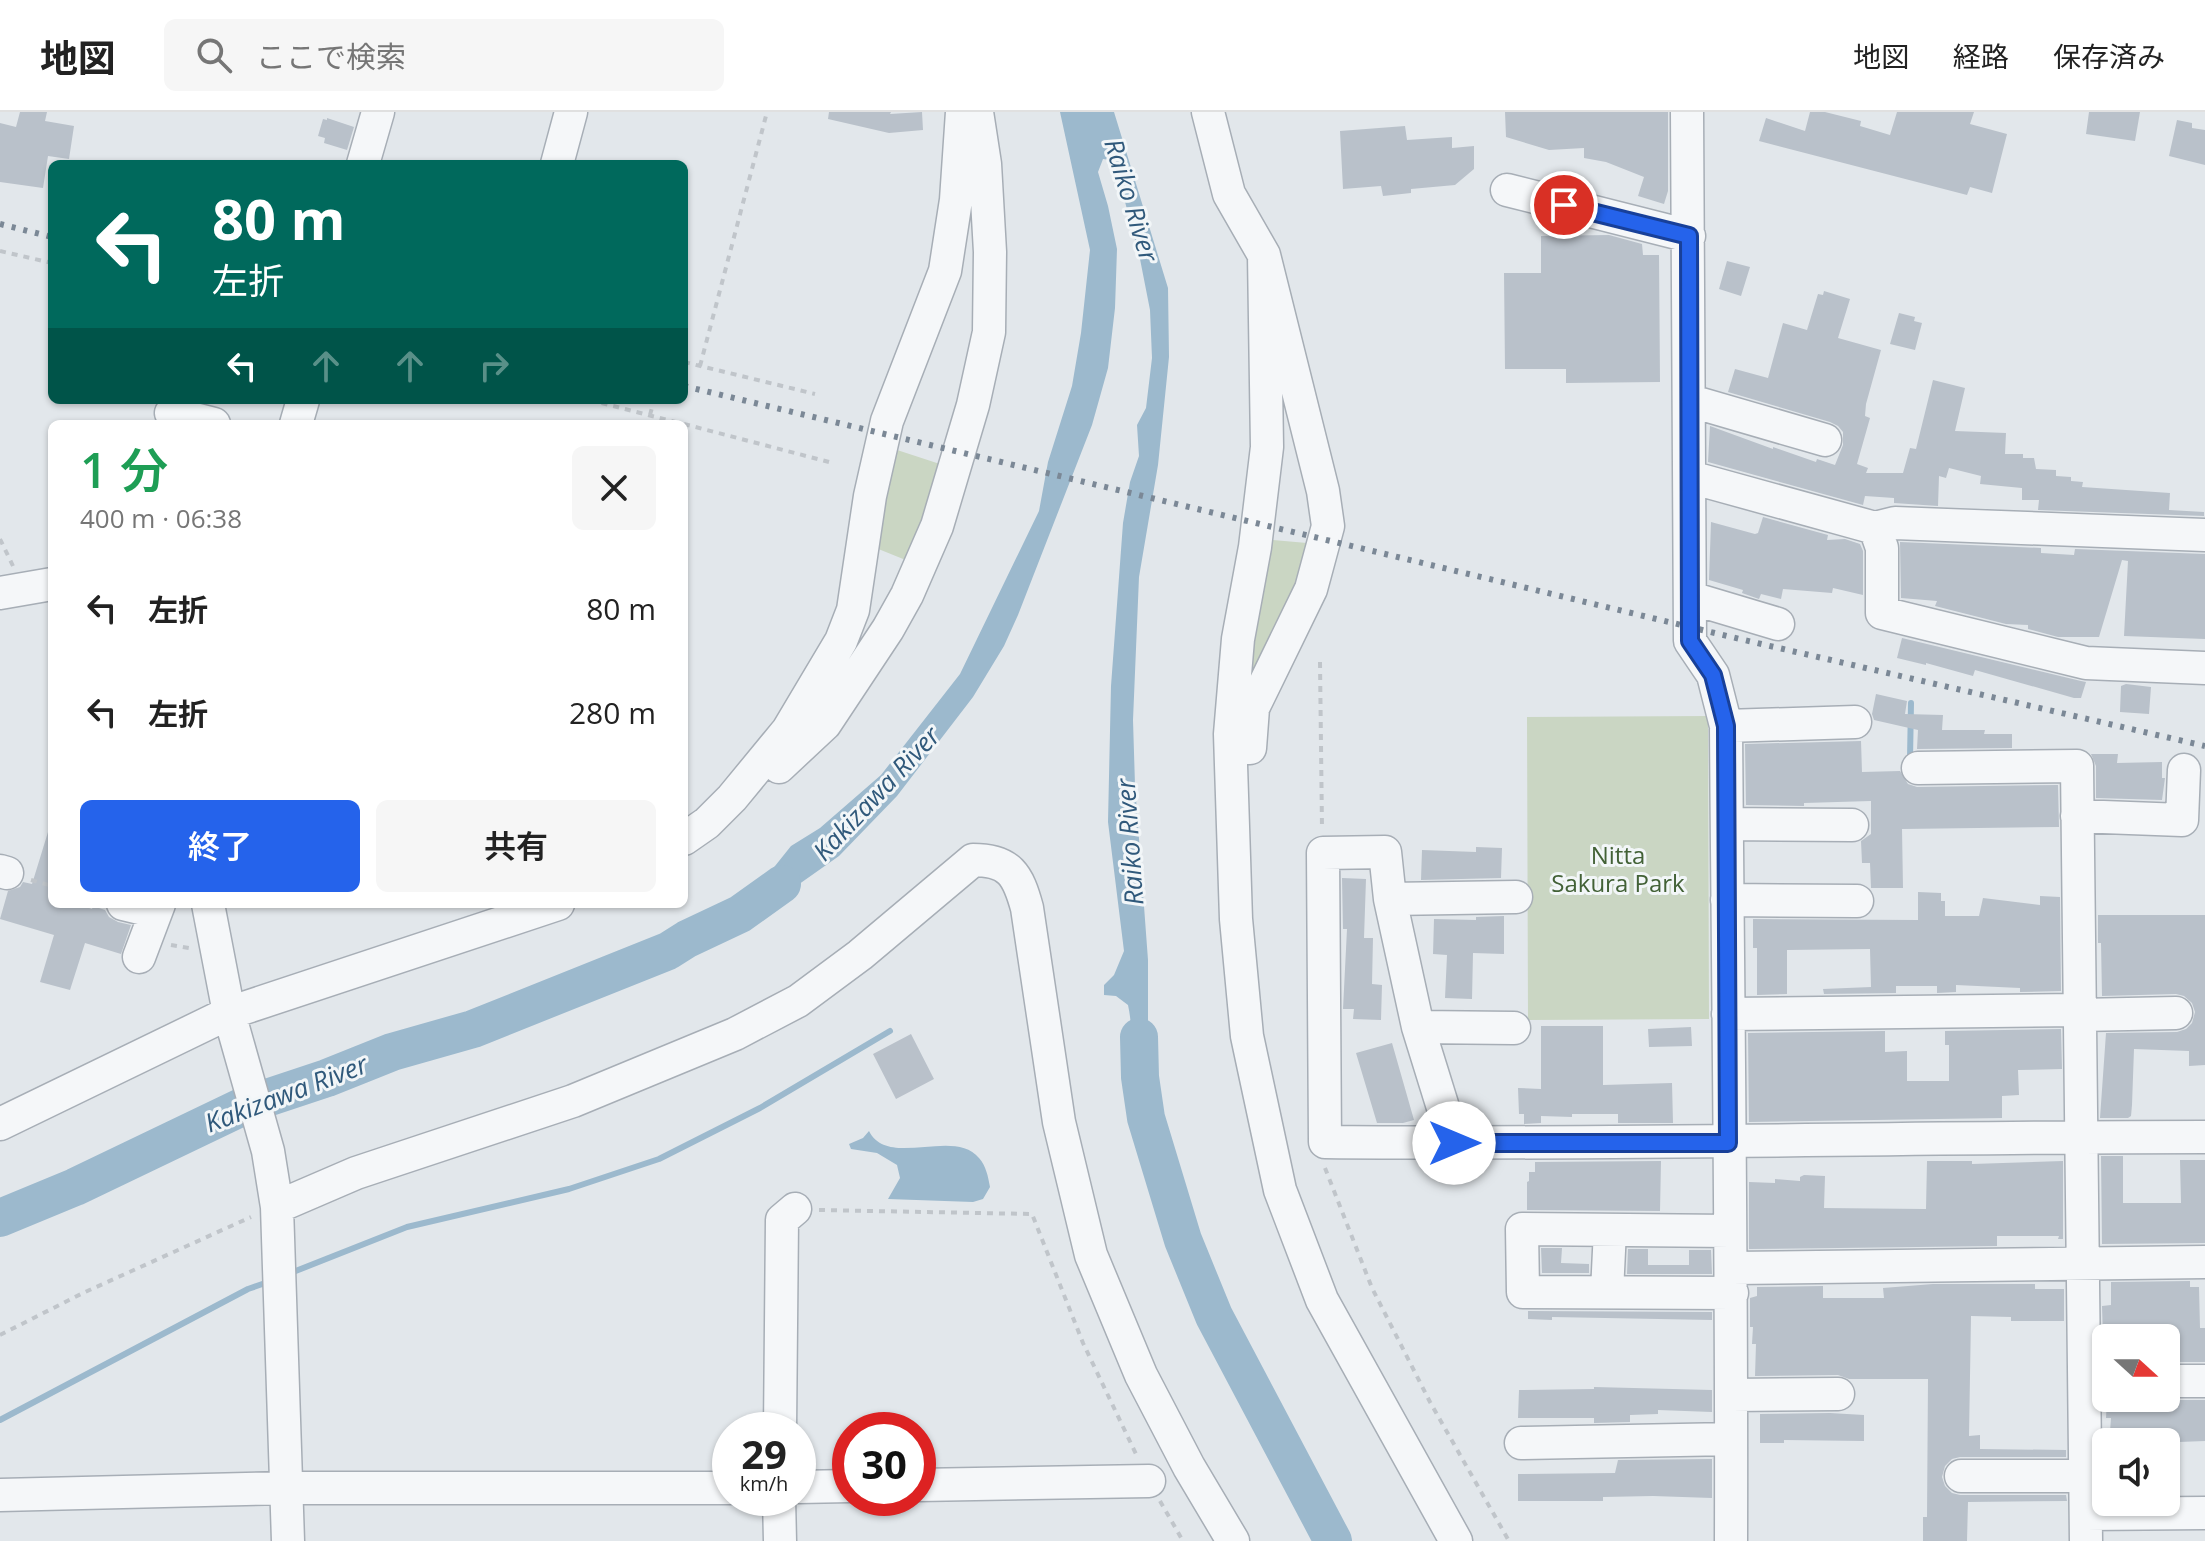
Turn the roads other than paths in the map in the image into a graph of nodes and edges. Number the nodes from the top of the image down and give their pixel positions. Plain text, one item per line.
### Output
1 (378, 112) edge
2 (571, 112) edge
3 (962, 112) edge
4 (977, 112) edge
5 (1208, 112) edge
6 (1687, 112) edge
7 (364, 160) edge
8 (558, 160) edge
9 (1507, 190) dead end
10 (1689, 236) junction
11 (1264, 255) junction
12 (1691, 401) junction
13 (171, 413) dead end
14 (198, 420) edge
15 (1825, 440) dead end
16 (1690, 477) junction
17 (1875, 528) junction
18 (2205, 535) edge
19 (48, 585) edge
20 (0, 593) edge
21 (1691, 598) junction
22 (1778, 624) dead end
23 (2205, 668) edge
24 (1855, 722) dead end
25 (1726, 726) junction
26 (1918, 768) dead end
27 (2184, 770) dead end
28 (2077, 816) junction
29 (710, 819) junction
30 (1727, 824) junction
31 (1852, 825) dead end
32 (688, 836) edge
33 (1516, 897) dead end
34 (1390, 899) junction
35 (1727, 900) junction
36 (1857, 901) dead end
37 (158, 908) edge
38 (209, 908) edge
39 (547, 908) edge
40 (1236, 919) junction
41 (139, 957) dead end
42 (2080, 1012) junction
43 (2176, 1013) dead end
44 (1728, 1014) junction
45 (231, 1020) junction
46 (1418, 1027) junction
47 (1514, 1028) dead end
48 (0, 1124) edge
49 (2081, 1137) junction
50 (2205, 1137) edge
51 (1454, 1143) junction
52 (1728, 1143) junction
53 (276, 1199) junction
54 (795, 1209) road end
55 (1610, 1230) junction
56 (1730, 1231) junction
57 (2082, 1262) junction
58 (2205, 1262) edge
59 (1732, 1281) junction
60 (1607, 1292) junction
61 (2092, 1354) edge
62 (2180, 1381) edge
63 (2205, 1381) edge
64 (1838, 1394) dead end
65 (1732, 1395) junction
66 (2092, 1410) edge
67 (780, 1412) edge
68 (1731, 1439) junction
69 (1521, 1443) dead end
70 (1961, 1476) dead end
71 (2085, 1476) junction
72 (1149, 1481) road end
73 (936, 1485) edge
74 (288, 1488) junction
75 (712, 1488) edge
76 (0, 1495) edge
77 (2205, 1513) edge
78 (779, 1516) edge
79 (2086, 1527) edge
80 (288, 1541) edge
81 (780, 1541) edge
82 (1233, 1541) edge
83 (1456, 1541) edge
84 (1731, 1541) edge

1 - 7 street
2 - 8 street
3 - 29 street
4 - 29 street
5 - 11 street
6 - 10 street
9 - 10 street
10 - 12 street
11 - 40 street
11 - 40 street
12 - 15 street
12 - 16 street
13 - 14 street
16 - 17 street
16 - 21 street
17 - 18 street
17 - 23 street
19 - 20 street
21 - 22 street
21 - 25 street
24 - 25 street
25 - 30 street
26 - 28 street
27 - 28 street
28 - 42 street
29 - 32 street
30 - 31 street
30 - 35 street
33 - 34 street
34 - 46 street
34 - 51 street
35 - 36 street
35 - 44 street
37 - 41 street
38 - 45 street
39 - 45 street
40 - 83 street
42 - 43 street
42 - 44 street
42 - 49 street
44 - 52 street
45 - 48 street
45 - 53 street
46 - 47 street
46 - 51 street
49 - 50 street
49 - 52 street
49 - 57 street
51 - 52 street
52 - 56 street
53 - 74 street
53 - 82 street
54 - 67 street
55 - 56 street
55 - 60 street
55 - 60 street
56 - 59 street
57 - 58 street
57 - 59 street
57 - 61 street
59 - 60 street
59 - 65 street
62 - 63 street
64 - 65 street
65 - 68 street
66 - 71 street
68 - 69 street
68 - 84 street
70 - 71 street
71 - 79 street
72 - 73 street
74 - 75 street
74 - 76 street
74 - 80 street
77 - 79 street
78 - 81 street

